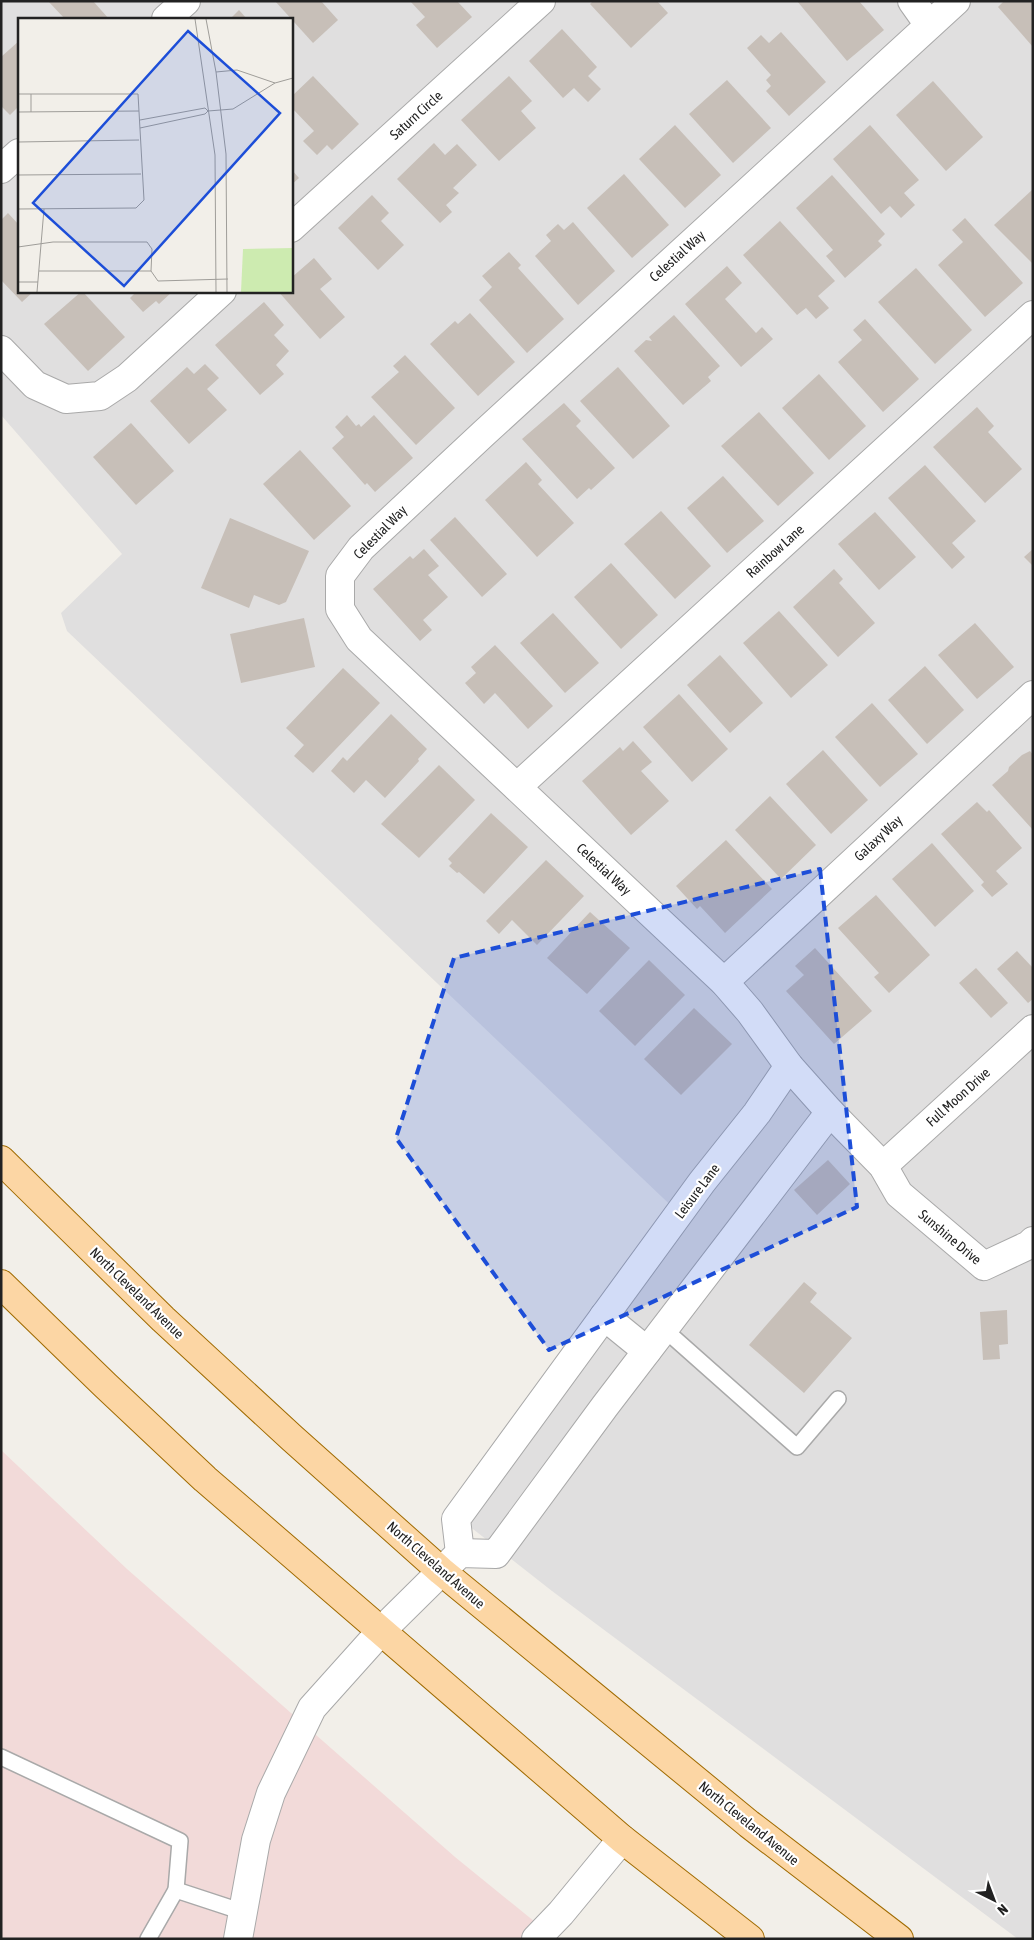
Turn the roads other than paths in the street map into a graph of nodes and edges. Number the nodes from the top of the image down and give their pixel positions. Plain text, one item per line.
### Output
1 (186, 1) edge
2 (541, 1) edge
3 (912, 1) edge
4 (956, 1) edge
5 (167, 18) edge
6 (930, 25) junction
7 (18, 154) edge
8 (1, 168) edge
9 (292, 227) edge
10 (221, 292) edge
11 (1033, 315) edge
12 (1, 350) edge
13 (1033, 695) edge
14 (517, 787) junction
15 (724, 982) junction
16 (1033, 1029) edge
17 (789, 1066) junction
18 (830, 1112) junction
19 (1, 1160) edge
20 (883, 1166) junction
21 (1033, 1241) edge
22 (1, 1284) edge
23 (604, 1316) junction
24 (664, 1329) junction
25 (647, 1351) junction
26 (838, 1399) dead end
27 (450, 1562) junction
28 (382, 1630) junction
29 (1, 1758) edge
30 (622, 1840) junction
31 (176, 1890) junction
32 (243, 1912) junction
33 (148, 1939) edge
34 (238, 1939) edge
35 (536, 1939) edge
36 (750, 1939) edge
37 (899, 1939) edge

1 - 5 street
2 - 9 street, Saturn Circle
3 - 6 street
4 - 6 street, Celestial Way
6 - 14 street, Celestial Way
7 - 8 street
10 - 12 street
11 - 14 street, Rainbow Lane
13 - 15 street, Galaxy Way
14 - 15 street, Celestial Way
15 - 17 street, Celestial Way
16 - 20 street, Full Moon Drive
17 - 18 street, Celestial Way
17 - 23 street, Leisure Lane
18 - 20 street, Celestial Way
18 - 24 street
19 - 27 main road, North Cleveland Avenue
20 - 21 street, Sunshine Drive
22 - 28 main road
23 - 25 street
23 - 27 street, Leisure Lane
24 - 25 street
24 - 26 lane
25 - 27 street
27 - 28 street
27 - 37 main road, North Cleveland Avenue
28 - 30 main road
28 - 32 street
29 - 31 lane
30 - 35 street
30 - 36 main road
31 - 32 lane
31 - 33 lane
32 - 34 street

